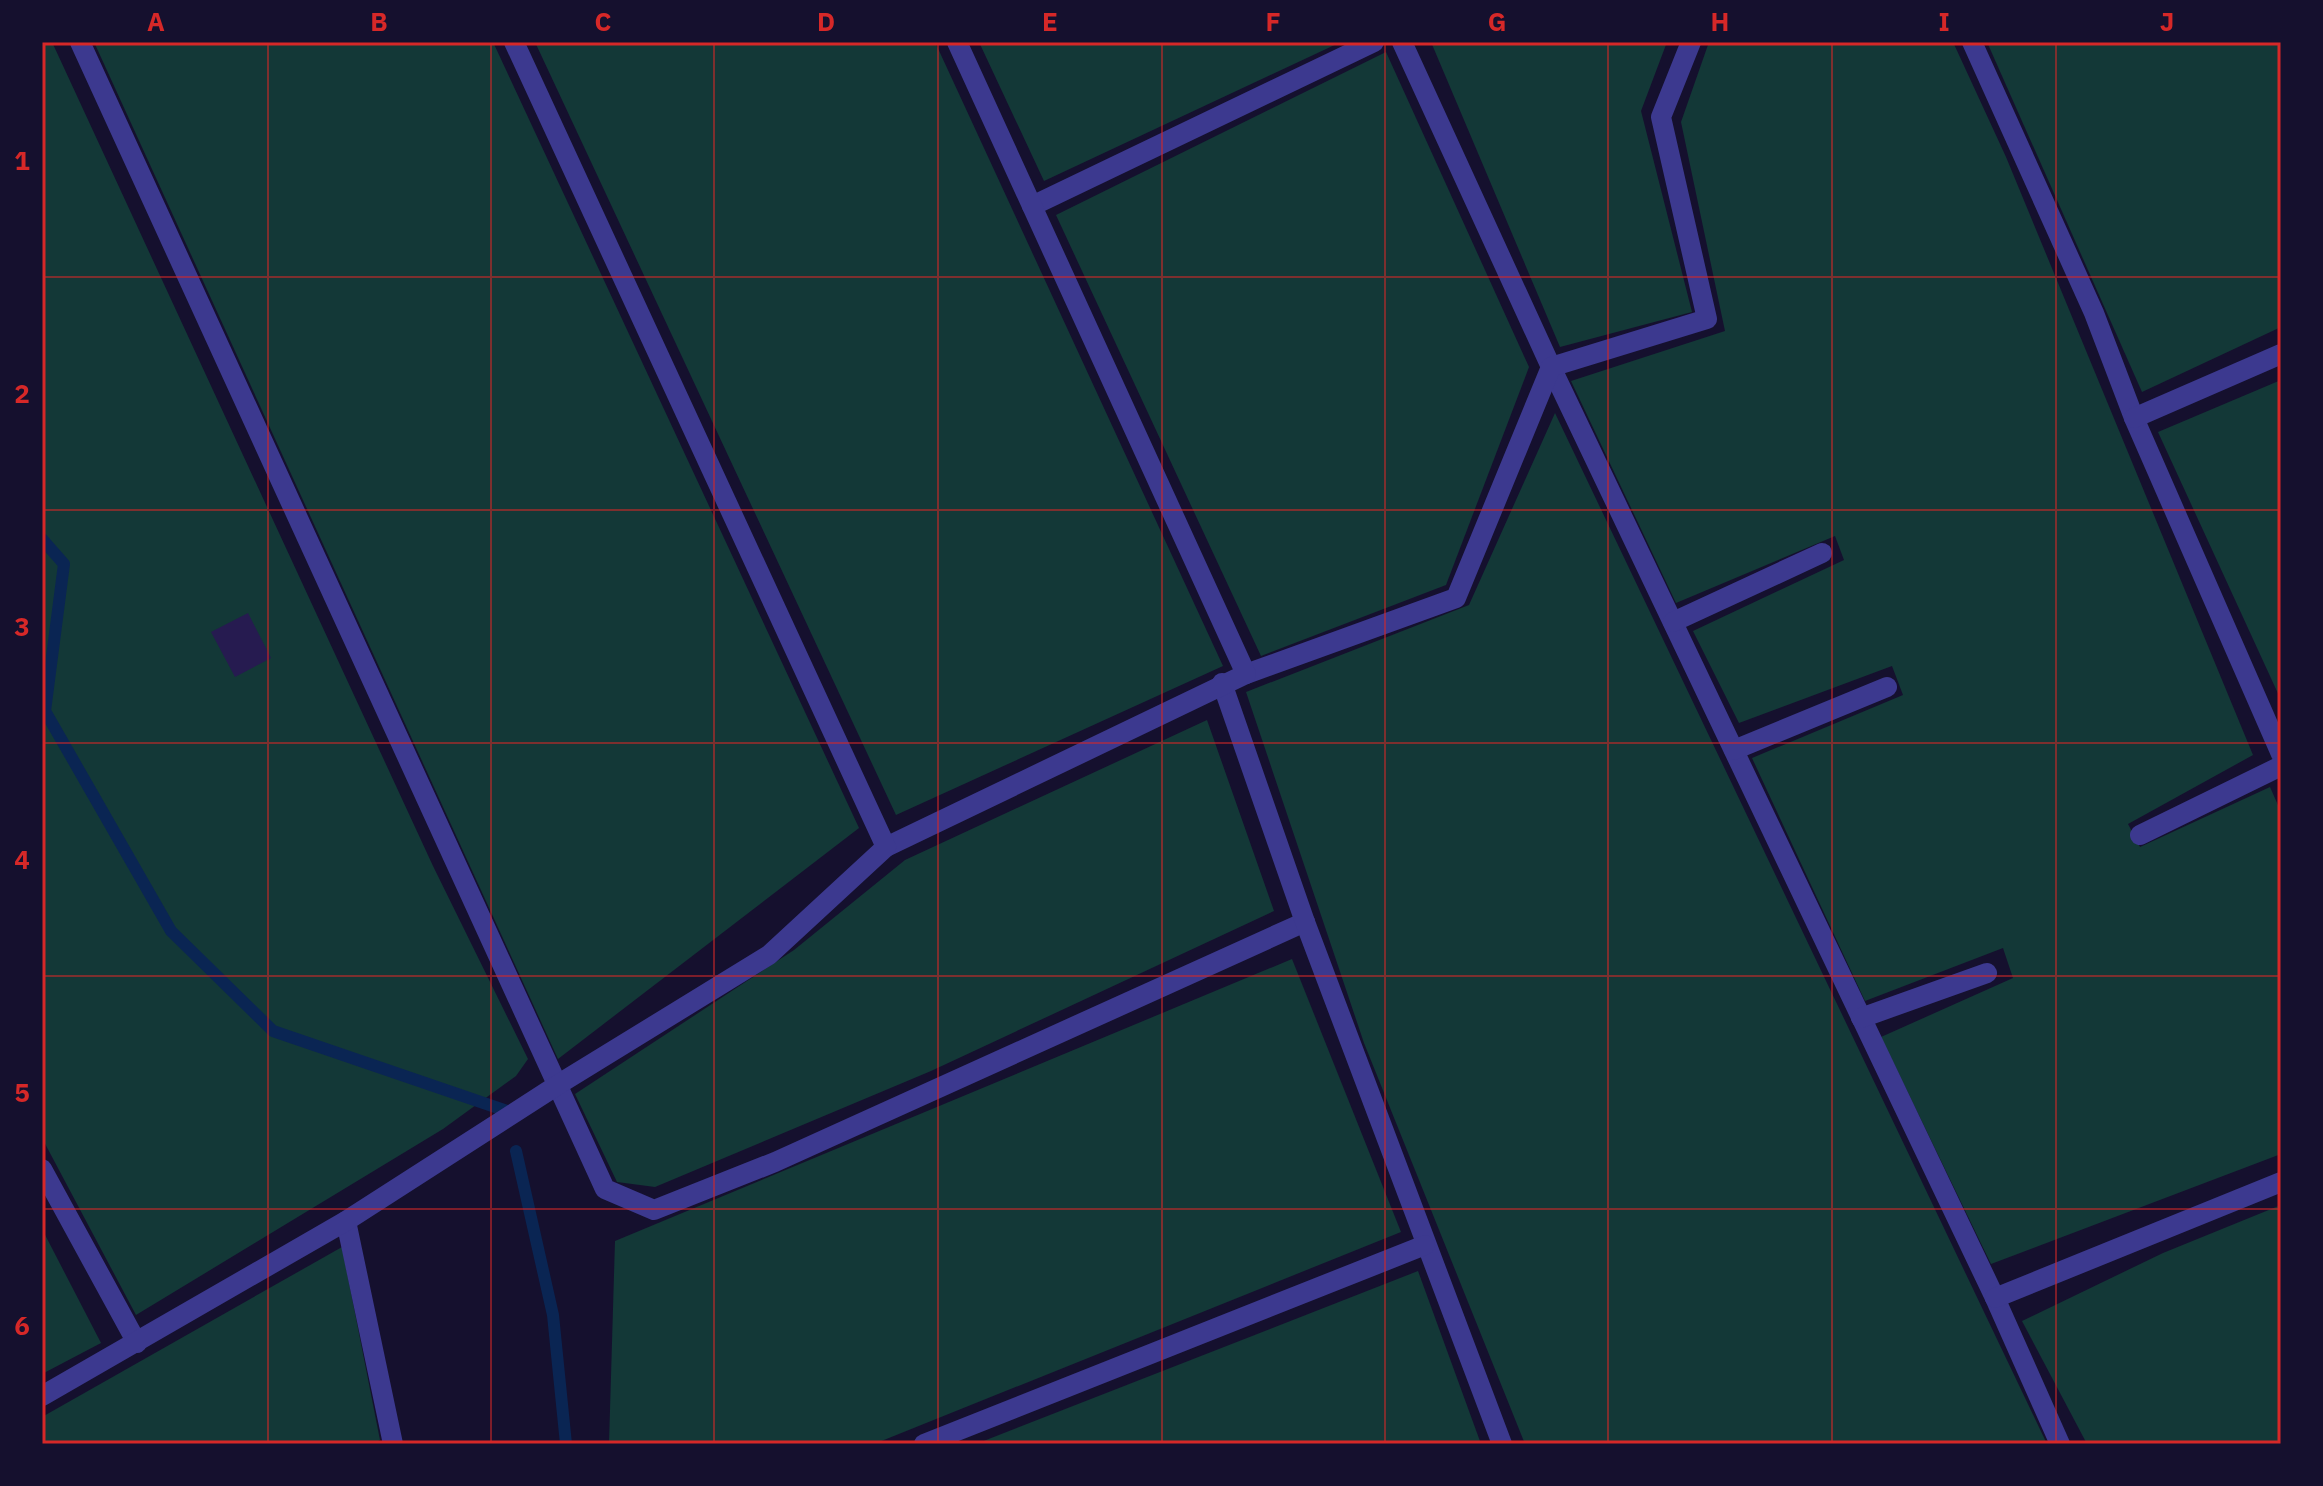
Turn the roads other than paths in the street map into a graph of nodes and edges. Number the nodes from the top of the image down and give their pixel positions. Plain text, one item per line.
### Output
1 (80, 42) edge
2 (514, 42) edge
3 (957, 42) edge
4 (1374, 42) edge
5 (1402, 42) edge
6 (1691, 42) edge
7 (1972, 42) edge
8 (1032, 206) junction
9 (2281, 354) edge
10 (1551, 367) junction
11 (2134, 418) junction
12 (1822, 553) dead end
13 (1673, 622) junction
14 (1246, 674) junction
15 (1222, 683) junction
16 (1887, 687) dead end
17 (1734, 750) junction
18 (2281, 754) edge
19 (2281, 766) edge
20 (2140, 835) dead end
21 (886, 847) junction
22 (1305, 922) junction
23 (1987, 973) dead end
24 (1861, 1018) junction
25 (559, 1084) junction
26 (42, 1169) edge
27 (2281, 1182) edge
28 (346, 1221) junction
29 (1425, 1245) junction
30 (1995, 1298) junction
31 (137, 1343) junction
32 (42, 1396) edge
33 (393, 1444) edge
34 (924, 1444) edge
35 (1502, 1444) edge
36 (2060, 1444) edge

1 - 25 lane
2 - 21 lane
3 - 8 lane
4 - 8 lane
5 - 10 lane
6 - 10 lane
7 - 11 lane
8 - 14 lane
9 - 11 lane
10 - 13 lane
10 - 14 lane
11 - 18 lane
12 - 13 lane
13 - 17 lane
14 - 15 lane
15 - 21 lane
15 - 22 lane
16 - 17 lane
17 - 24 lane
19 - 20 lane
21 - 25 lane
22 - 25 lane
22 - 29 lane
23 - 24 lane
24 - 30 lane
25 - 28 lane
26 - 31 lane
27 - 30 lane
28 - 31 lane
28 - 33 lane
29 - 34 lane
29 - 35 lane
30 - 36 lane
31 - 32 lane

